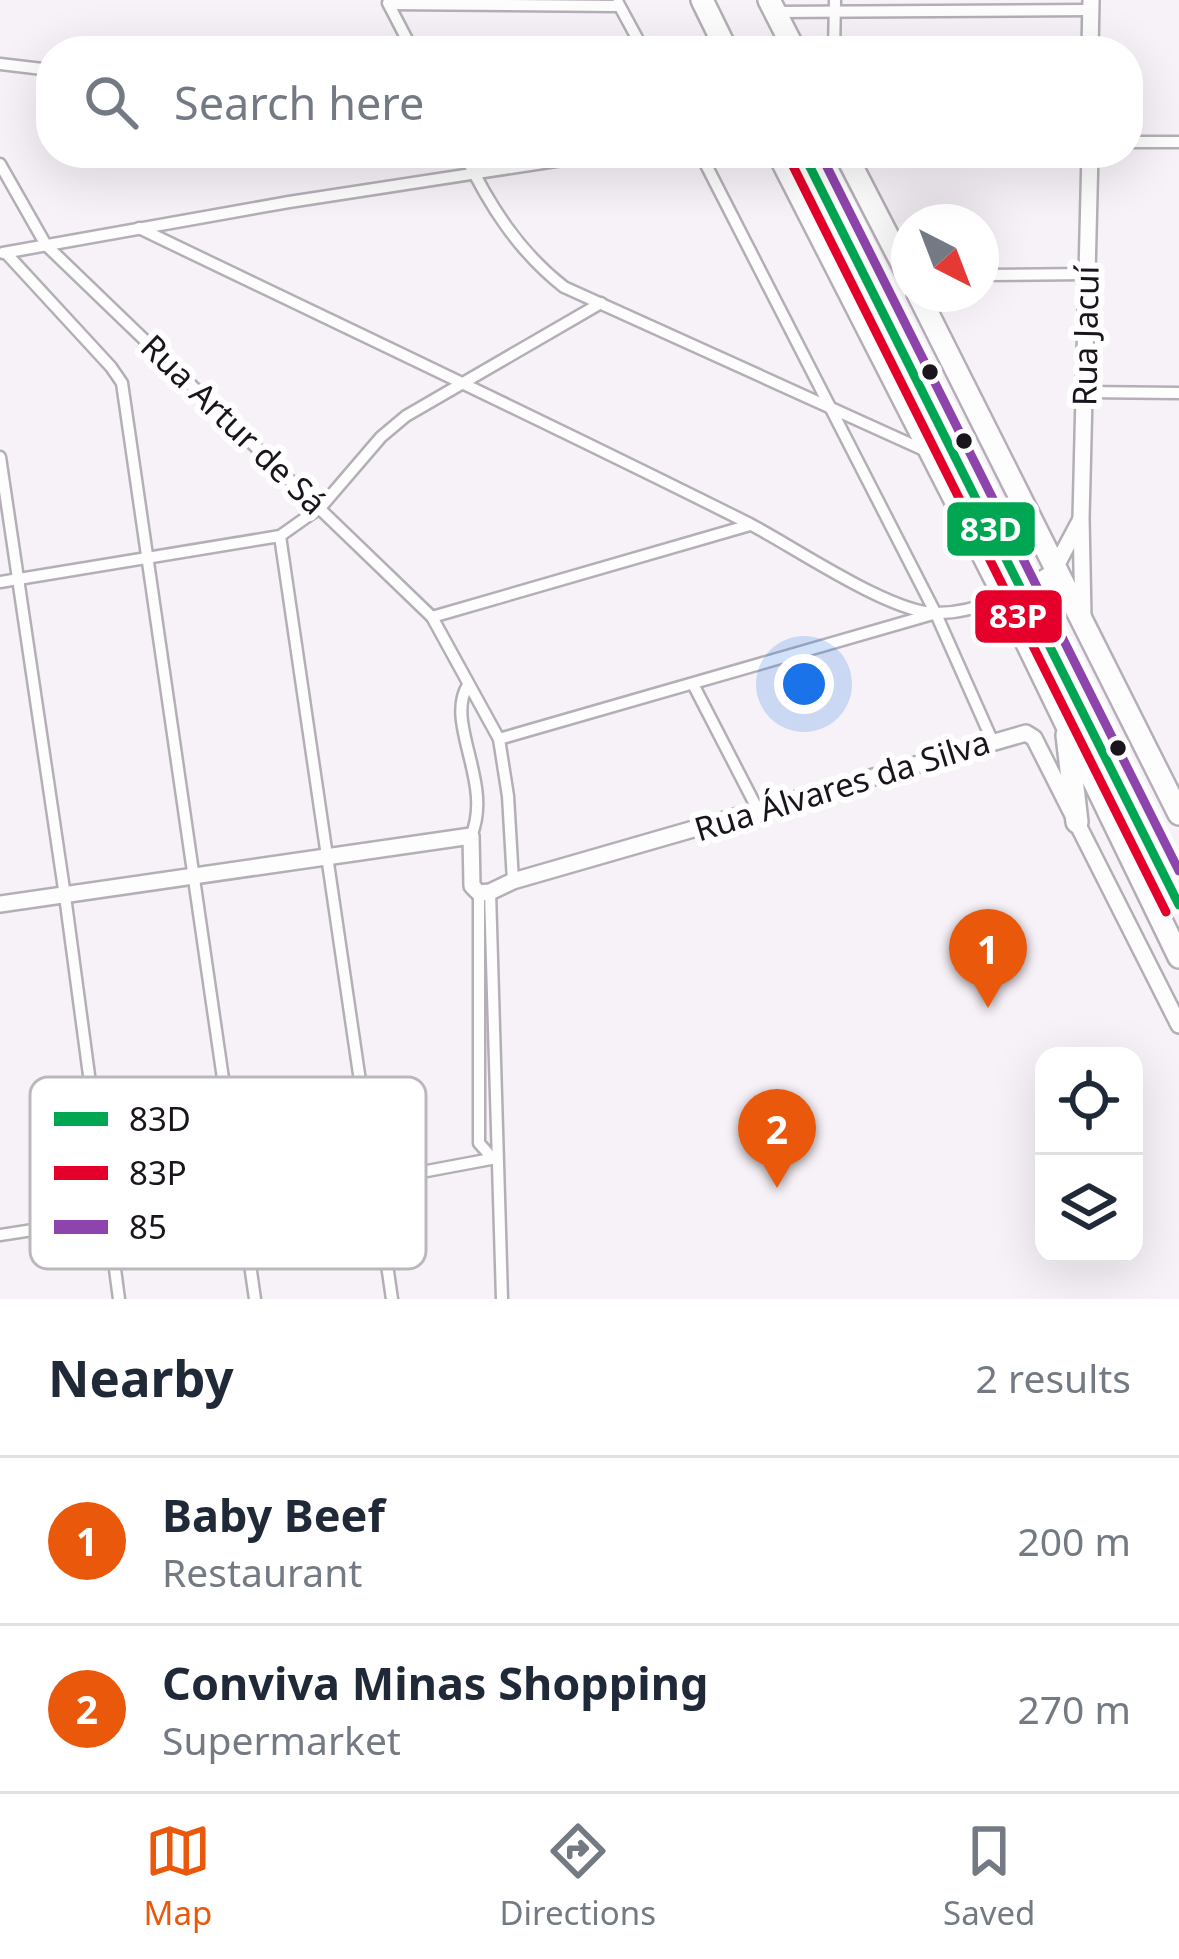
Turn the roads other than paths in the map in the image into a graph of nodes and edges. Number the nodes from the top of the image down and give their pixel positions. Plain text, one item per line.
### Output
1 (702, 0) edge
2 (387, 2) edge
3 (618, 3) edge
4 (1090, 5) edge
5 (772, 6) edge
6 (835, 6) edge
7 (405, 36) edge
8 (636, 36) edge
9 (720, 36) edge
10 (787, 36) edge
11 (834, 36) edge
12 (1090, 36) edge
13 (0, 64) edge
14 (36, 68) edge
15 (1143, 142) edge
16 (1179, 142) edge
17 (0, 164) edge
18 (471, 168) edge
19 (521, 168) edge
20 (708, 168) edge
21 (786, 168) edge
22 (853, 168) edge
23 (1090, 168) edge
24 (475, 176) junction
25 (139, 228) junction
26 (891, 241) edge
27 (46, 245) junction
28 (3, 253) edge
29 (1086, 274) junction
30 (999, 275) edge
31 (601, 303) junction
32 (926, 312) edge
33 (459, 384) junction
34 (1083, 392) junction
35 (1179, 393) edge
36 (830, 407) junction
37 (932, 454) junction
38 (0, 457) edge
39 (321, 507) junction
40 (1081, 518) junction
41 (750, 525) junction
42 (280, 536) junction
43 (148, 560) junction
44 (1055, 568) junction
45 (16, 579) junction
46 (0, 582) edge
47 (1005, 598) junction
48 (936, 614) junction
49 (432, 617) junction
50 (1083, 622) junction
51 (1037, 666) junction
52 (468, 685) junction
53 (694, 686) junction
54 (1066, 722) junction
55 (499, 739) junction
56 (992, 740) junction
57 (760, 812) junction
58 (1179, 814) edge
59 (1077, 822) junction
60 (471, 836) junction
61 (326, 855) junction
62 (196, 877) junction
63 (513, 881) junction
64 (485, 893) junction
65 (65, 896) junction
66 (0, 904) edge
67 (1179, 956) edge
68 (1179, 1025) edge
69 (90, 1077) edge
70 (223, 1077) edge
71 (360, 1077) edge
72 (495, 1159) junction
73 (426, 1171) edge
74 (30, 1230) edge
75 (0, 1235) edge
76 (116, 1269) edge
77 (250, 1269) edge
78 (388, 1269) edge
79 (119, 1299) edge
80 (255, 1299) edge
81 (392, 1299) edge
82 (502, 1299) edge

1 - 9 highway
2 - 3 street
2 - 7 street
3 - 8 street
4 - 6 street
4 - 12 street
5 - 6 street
5 - 10 highway
6 - 11 street
13 - 14 street
15 - 16 street
17 - 27 street, Rua Artur de Sá
18 - 24 street
19 - 24 street
20 - 36 street
21 - 37 highway
22 - 26 highway
23 - 29 street, Rua Jacuí
24 - 25 street
24 - 31 street
25 - 27 street
25 - 33 street
27 - 28 street
27 - 39 street, Rua Artur de Sá
28 - 43 street
29 - 30 street
29 - 34 street, Rua Jacuí
31 - 33 street
31 - 36 street
32 - 44 highway
33 - 39 street
33 - 41 street
34 - 35 street
34 - 40 street, Rua Jacuí
36 - 37 street
36 - 48 street
37 - 47 highway
38 - 45 street
39 - 42 street
39 - 49 street, Rua Artur de Sá
40 - 44 street, Rua Jacuí
40 - 50 street, Rua Jacuí
41 - 48 street
41 - 49 street
42 - 43 street
42 - 61 street
43 - 45 street
43 - 62 street
44 - 47 street
44 - 50 highway
44 - 51 street, Rua Jacuí
45 - 46 street
45 - 65 street
47 - 48 street
47 - 51 highway
48 - 53 street
48 - 56 street
49 - 52 street, Rua Artur de Sá
50 - 58 highway
51 - 54 highway
52 - 55 street, Rua Artur de Sá
52 - 60 street, Rua Artur de Sá
53 - 55 street
53 - 57 street
54 - 59 highway
54 - 67 highway
55 - 63 street, Rua Artur de Sá
56 - 57 street, Rua Álvares da Silva
56 - 59 street, Rua Álvares da Silva
57 - 63 street, Rua Álvares da Silva
59 - 68 street, Rua Álvares da Silva
60 - 61 street
60 - 64 street, Rua Artur de Sá
61 - 62 street
61 - 71 street
62 - 65 street
62 - 70 street
63 - 64 street, Rua Álvares da Silva
64 - 72 street, Rua Artur de Sá
65 - 66 street
65 - 69 street
72 - 73 street
72 - 82 street, Rua Artur de Sá
74 - 75 street
76 - 79 street
77 - 80 street
78 - 81 street

